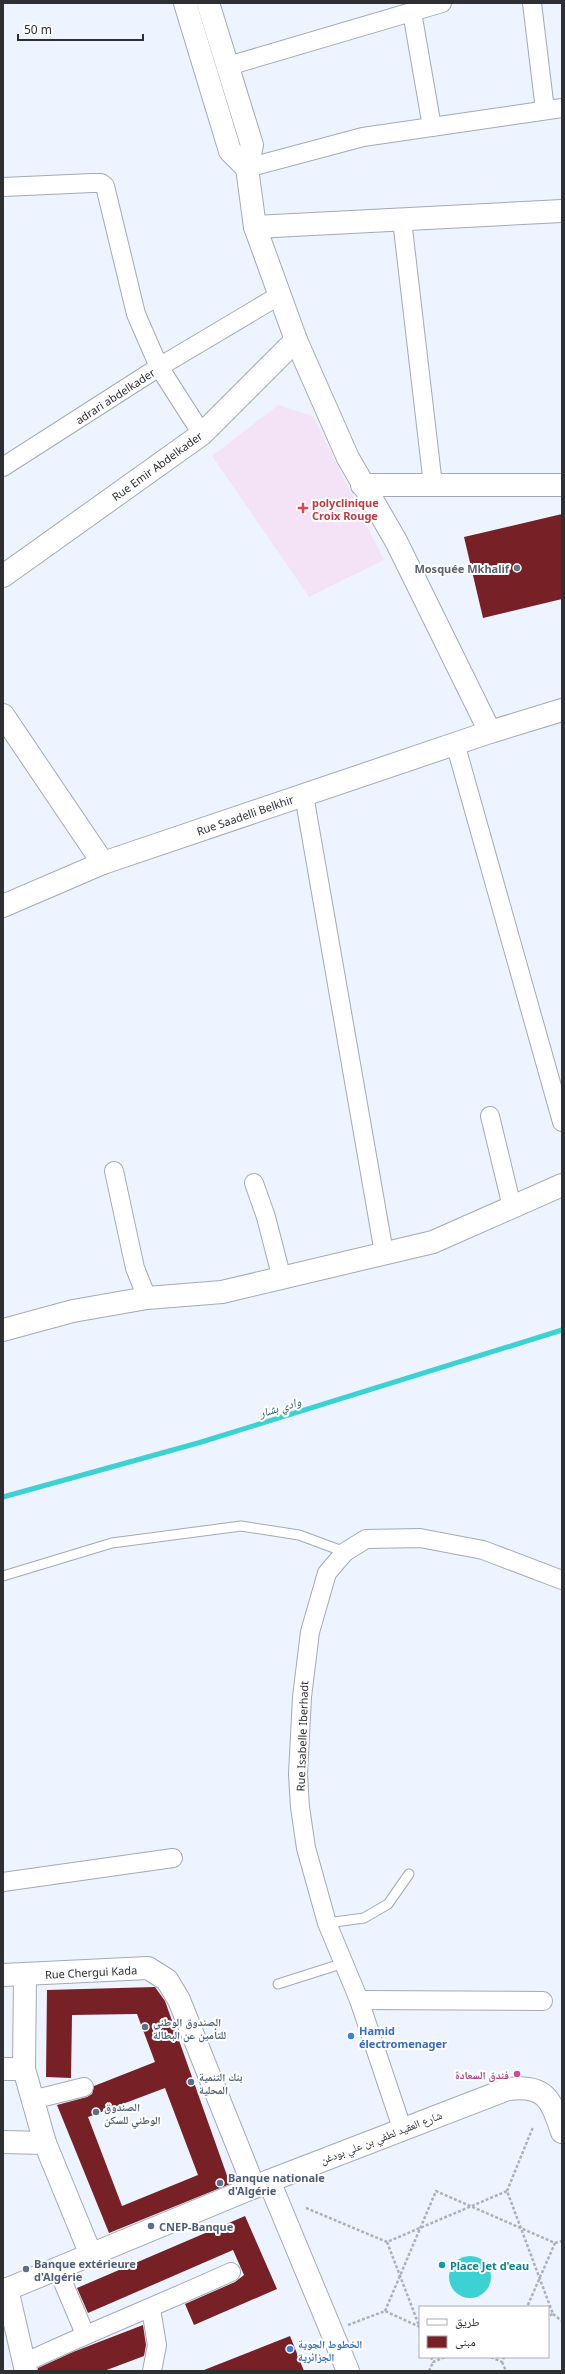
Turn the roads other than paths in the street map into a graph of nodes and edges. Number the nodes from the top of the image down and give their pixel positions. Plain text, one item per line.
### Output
1 (185, 3) edge
2 (208, 3) edge
3 (442, 3) edge
4 (532, 3) edge
5 (412, 12) junction
6 (228, 66) junction
7 (553, 109) edge
8 (432, 127) junction
9 (247, 168) junction
10 (3, 187) edge
11 (562, 211) edge
12 (402, 220) junction
13 (255, 227) junction
14 (280, 295) junction
15 (296, 340) junction
16 (159, 367) junction
17 (202, 434) junction
18 (3, 467) edge
19 (433, 484) junction
20 (362, 485) junction
21 (562, 485) edge
22 (3, 576) edge
23 (562, 710) edge
24 (3, 715) edge
25 (490, 732) junction
26 (455, 744) junction
27 (304, 795) junction
28 (103, 863) junction
29 (3, 906) edge
30 (490, 1116) dead end
31 (562, 1122) edge
32 (114, 1171) dead end
33 (254, 1183) dead end
34 (562, 1185) edge
35 (512, 1207) junction
36 (384, 1253) junction
37 (282, 1279) junction
38 (147, 1298) junction
39 (3, 1330) edge
40 (345, 1552) junction
41 (3, 1576) edge
42 (562, 1580) edge
43 (173, 1858) dead end
44 (409, 1874) dead end
45 (3, 1882) edge
46 (328, 1923) junction
47 (344, 1963) junction
48 (3, 1975) edge
49 (26, 1976) junction
50 (278, 1984) dead end
51 (359, 2000) junction
52 (543, 2001) dead end
53 (3, 2068) edge
54 (24, 2069) junction
55 (84, 2087) dead end
56 (32, 2100) junction
57 (402, 2128) junction
58 (562, 2132) edge
59 (3, 2142) edge
60 (45, 2143) junction
61 (261, 2184) junction
62 (91, 2255) junction
63 (57, 2268) junction
64 (231, 2272) dead end
65 (5, 2290) edge
66 (151, 2309) junction
67 (85, 2334) junction
68 (25, 2367) edge
69 (152, 2371) edge
70 (348, 2371) edge

1 - 9 main road
2 - 6 main road
3 - 5 street
4 - 7 street
5 - 6 street
5 - 8 street
6 - 9 main road
7 - 8 street
8 - 9 street
9 - 13 main road
10 - 16 street
11 - 12 main road
12 - 13 main road
12 - 19 street
13 - 14 main road
14 - 15 main road
14 - 16 street
15 - 17 main road, Rue Emir Abdelkader
15 - 20 main road
16 - 17 street, adrari abdelkader
16 - 18 street, adrari abdelkader
17 - 22 main road, Rue Emir Abdelkader
19 - 20 main road
19 - 21 main road
20 - 25 main road
23 - 25 main road, Rue Saadelli Belkhir
24 - 28 main road
25 - 26 main road, Rue Saadelli Belkhir
26 - 27 main road, Rue Saadelli Belkhir
26 - 31 street
27 - 28 main road, Rue Saadelli Belkhir
27 - 36 street
28 - 29 main road, Rue Saadelli Belkhir
30 - 35 street
32 - 38 street
33 - 37 street
34 - 35 main road
35 - 36 main road
36 - 37 main road
37 - 38 main road
38 - 39 main road
40 - 41 lane
40 - 42 street, Rue Isabelle Iberhadt
40 - 46 street, Rue Isabelle Iberhadt
43 - 45 street
44 - 46 lane
46 - 47 street, Rue Isabelle Iberhadt
47 - 50 lane
47 - 51 street, Rue Isabelle Iberhadt
48 - 49 main road, Rue Chergui Kada
49 - 54 main road
49 - 61 main road, Rue Chergui Kada
51 - 52 street
51 - 57 street, Rue Isabelle Iberhadt
53 - 54 main road
54 - 56 main road
55 - 56 street
56 - 60 main road
57 - 58 main road, شارع العقيد لطفي بن علي بودغن
57 - 61 main road, شارع العقيد لطفي بن علي بودغن
59 - 60 main road
60 - 62 main road
61 - 62 main road, شارع العقيد لطفي بن علي بودغن
61 - 70 main road, Rue Chergui Kada
62 - 63 main road, شارع العقيد لطفي بن علي بودغن
63 - 65 main road, شارع العقيد لطفي بن علي بودغن
63 - 67 street
64 - 66 street
65 - 68 main road
66 - 67 street
66 - 69 street
67 - 68 street

